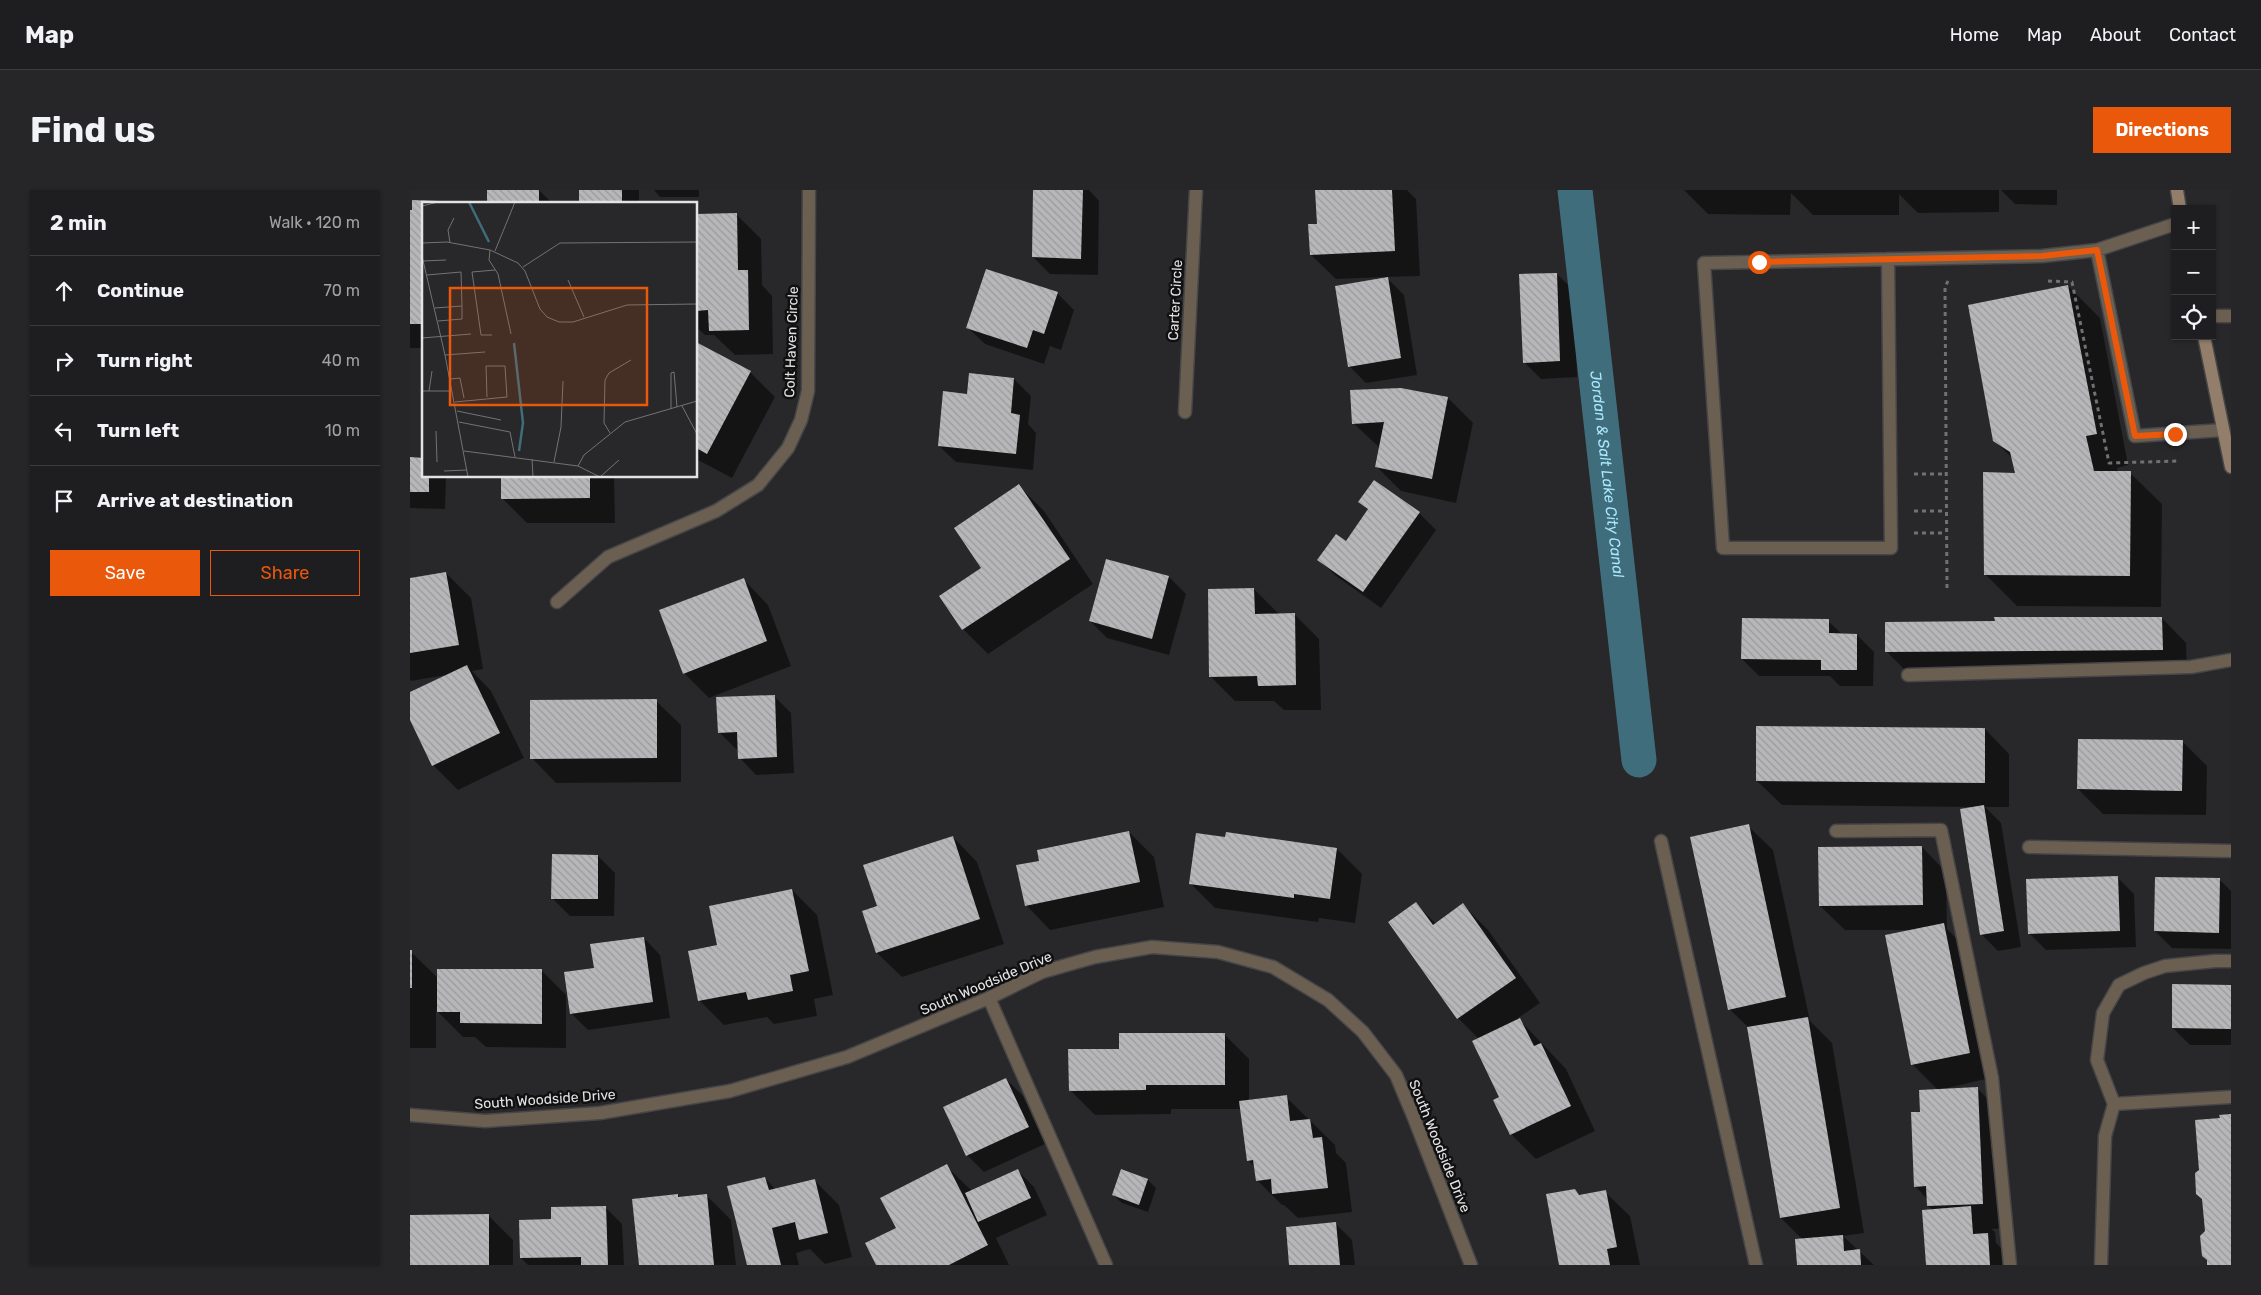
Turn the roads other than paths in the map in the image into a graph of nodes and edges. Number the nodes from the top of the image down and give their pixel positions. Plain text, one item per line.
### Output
1 (809, 190) edge
2 (1196, 190) edge
3 (2176, 190) edge
4 (2179, 205) edge
5 (2171, 225) edge
6 (2097, 250) junction
7 (1888, 259) junction
8 (2216, 316) edge
9 (2231, 316) edge
10 (2205, 340) edge
11 (1185, 412) dead end
12 (2223, 430) junction
13 (2231, 467) edge
14 (557, 602) dead end
15 (2231, 660) edge
16 (1908, 675) dead end
17 (1836, 831) dead end
18 (1661, 841) dead end
19 (2029, 847) dead end
20 (2231, 851) edge
21 (2231, 961) edge
22 (989, 998) junction
23 (2231, 1097) edge
24 (2114, 1104) junction
25 (410, 1115) edge
26 (1106, 1265) edge
27 (1471, 1265) edge
28 (1756, 1265) edge
29 (2010, 1265) edge
30 (2101, 1265) edge

1 - 14 street, Colt Haven Circle
2 - 11 street, Carter Circle
3 - 4 main road
5 - 6 street
6 - 7 street
6 - 12 street
7 - 7 street
8 - 9 street
10 - 12 main road
12 - 13 main road
15 - 16 street
17 - 29 street
18 - 28 street
19 - 20 street
21 - 24 street
22 - 25 street, South Woodside Drive
22 - 26 street
22 - 27 street, South Woodside Drive
23 - 24 street
24 - 30 street

